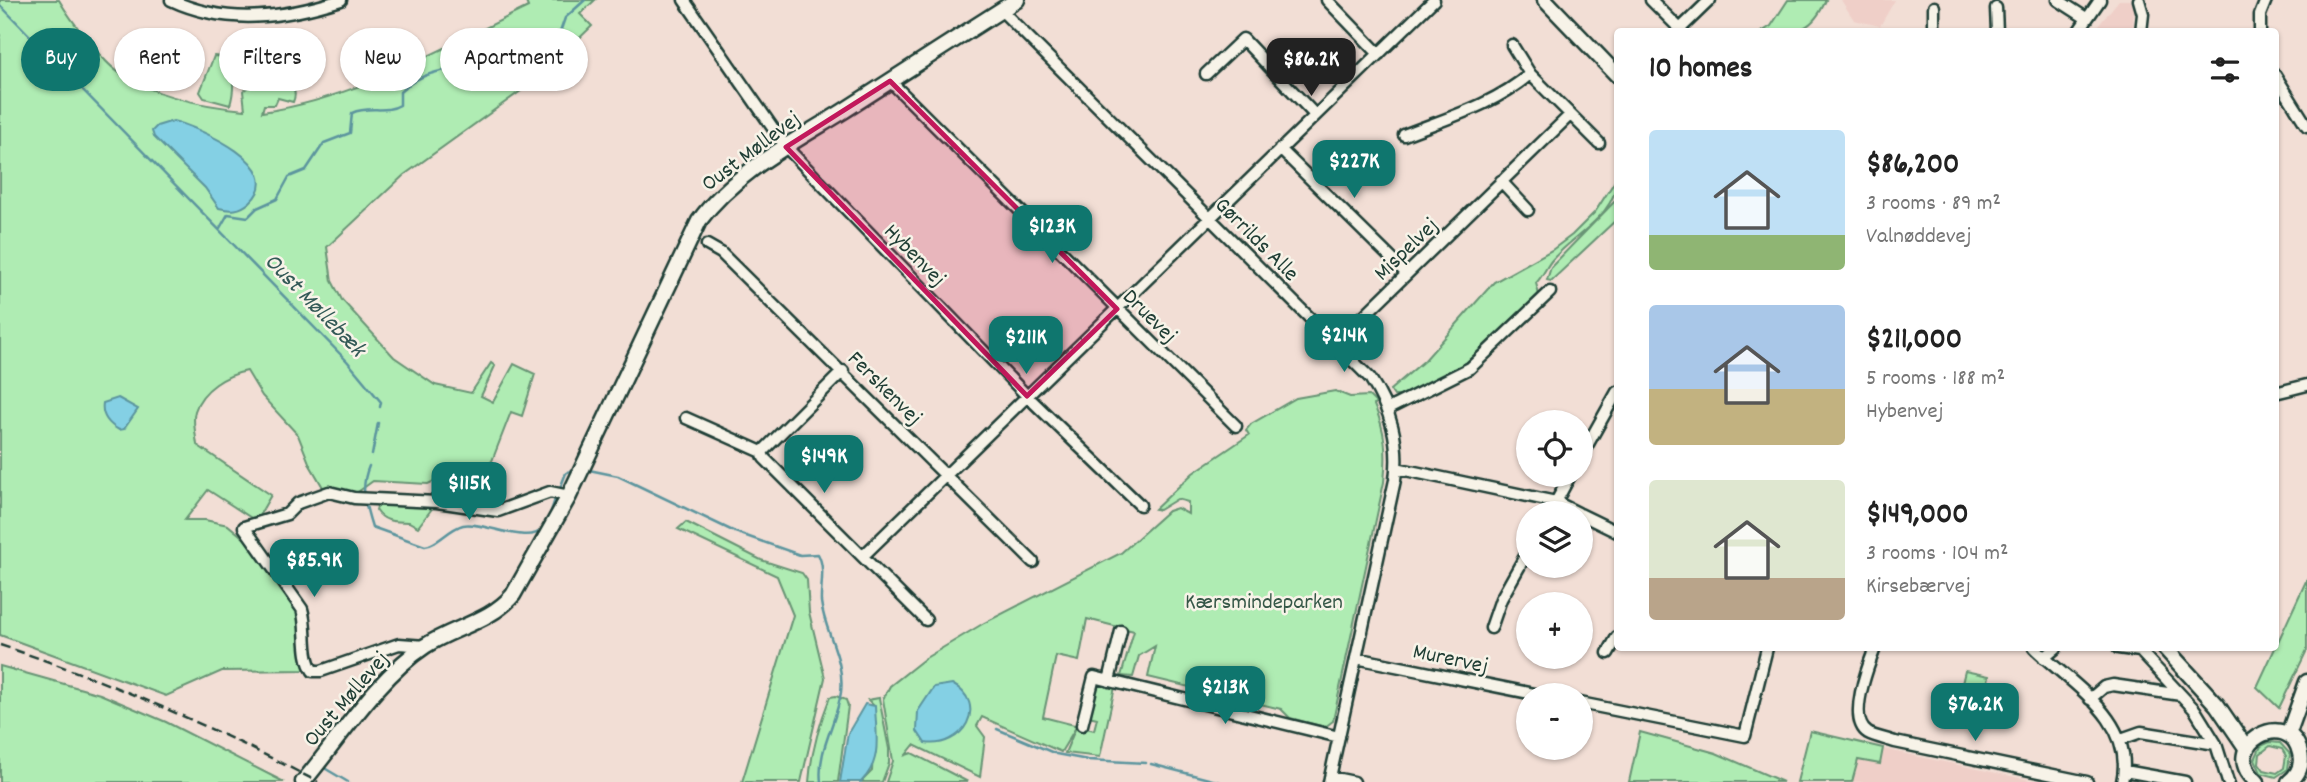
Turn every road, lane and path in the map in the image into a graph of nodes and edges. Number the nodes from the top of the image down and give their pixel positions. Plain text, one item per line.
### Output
1 (171, 0) edge
2 (341, 0) edge
3 (684, 0) edge
4 (1017, 0) edge
5 (1327, 0) edge
6 (1434, 0) edge
7 (1545, 0) edge
8 (1651, 0) edge
9 (1710, 0) edge
10 (2057, 0) edge
11 (2100, 0) edge
12 (2139, 0) edge
13 (2266, 0) edge
14 (1934, 7) dead end
15 (1996, 8) dead end
16 (1001, 10) junction
17 (2086, 18) junction
18 (1679, 28) edge
19 (1681, 28) edge
20 (1934, 28) edge
21 (1997, 28) edge
22 (2080, 28) edge
23 (2141, 28) edge
24 (2260, 28) edge
25 (1512, 45) dead end
26 (1379, 54) junction
27 (1614, 72) edge
28 (1206, 74) dead end
29 (1530, 75) junction
30 (890, 81) junction
31 (2279, 81) edge
32 (1315, 115) junction
33 (1570, 115) junction
34 (2307, 126) edge
35 (1404, 135) dead end
36 (1599, 143) dead end
37 (786, 147) junction
38 (1280, 149) junction
39 (1501, 181) junction
40 (1528, 210) dead end
41 (1211, 218) junction
42 (707, 245) dead end
43 (1406, 273) junction
44 (1550, 292) dead end
45 (1117, 309) junction
46 (1336, 343) junction
47 (843, 371) junction
48 (2307, 385) edge
49 (2279, 392) edge
50 (1027, 396) junction
51 (1614, 397) edge
52 (1388, 409) junction
53 (686, 418) dead end
54 (1236, 426) dead end
55 (1593, 435) edge
56 (762, 452) junction
57 (1396, 468) junction
58 (947, 475) junction
59 (569, 496) junction
60 (1551, 501) edge
61 (1140, 505) dead end
62 (1593, 520) edge
63 (1614, 530) edge
64 (863, 556) junction
65 (1033, 562) dead end
66 (1516, 572) edge
67 (926, 620) dead end
68 (1491, 628) dead end
69 (1121, 631) dead end
70 (1614, 642) edge
71 (425, 646) junction
72 (1766, 651) edge
73 (1874, 651) edge
74 (2037, 651) edge
75 (2053, 651) edge
76 (2140, 651) edge
77 (2168, 651) edge
78 (1608, 653) dead end
79 (1356, 658) junction
80 (2045, 658) junction
81 (1109, 681) junction
82 (2306, 684) edge
83 (1516, 690) edge
84 (2181, 695) junction
85 (2090, 699) junction
86 (1593, 706) edge
87 (1082, 725) dead end
88 (2281, 733) junction
89 (1339, 737) junction
90 (2121, 739) junction
91 (2251, 743) junction
92 (2216, 744) junction
93 (2123, 777) edge
94 (1329, 780) edge
95 (2296, 780) edge
96 (303, 782) edge
97 (1354, 782) edge
98 (2087, 782) edge
99 (2185, 782) edge
100 (2228, 782) edge
101 (2256, 782) edge

1 - 2 street
3 - 37 street, Hybenvej
4 - 16 street, Oust Møllevej
5 - 26 street
6 - 26 street
7 - 27 street
8 - 18 street
9 - 19 street
10 - 17 street
11 - 17 street
12 - 23 street
13 - 24 street
14 - 20 street
15 - 21 street
16 - 30 street, Oust Møllevej
16 - 41 street, Gørrilds Alle
17 - 22 street
25 - 29 street
26 - 32 street
28 - 32 street
29 - 33 street
29 - 35 street
30 - 37 street, Oust Møllevej
30 - 45 street, Druevej
31 - 34 street
32 - 38 street
33 - 36 street
33 - 39 street, Mispelvej
37 - 50 street, Hybenvej
37 - 59 street, Oust Møllevej
38 - 41 street
38 - 43 street
39 - 40 street
39 - 43 street, Mispelvej
41 - 45 street
41 - 46 street, Gørrilds Alle
42 - 47 street, Ferskenvej
43 - 46 street, Mispelvej
44 - 52 street
45 - 50 street
45 - 54 street, Druevej
46 - 52 street, Gørrilds Alle
47 - 56 street
47 - 58 street, Ferskenvej
48 - 49 street
50 - 58 street
50 - 61 street, Hybenvej
51 - 55 street
52 - 57 street, Gørrilds Alle
53 - 56 street
56 - 64 street
57 - 60 street
57 - 79 street, Gørrilds Alle
58 - 64 street
58 - 65 street, Ferskenvej
59 - 71 street, Oust Møllevej
59 - 71 street, Oust Møllevej
62 - 63 street
64 - 67 street
66 - 68 street
69 - 81 street
70 - 78 street
71 - 96 street, Oust Møllevej
72 - 86 street
73 - 98 street
74 - 80 street
75 - 80 street
76 - 84 street
77 - 91 street
79 - 83 street, Murervej
79 - 89 street, Gørrilds Alle
80 - 85 street
81 - 87 street
81 - 89 street
82 - 88 street
84 - 85 street
84 - 92 street
85 - 90 street
88 - 91 street
88 - 95 street
89 - 94 street, Gørrilds Alle
90 - 92 street
90 - 93 street
91 - 101 street
92 - 100 street
93 - 99 street
94 - 97 street

